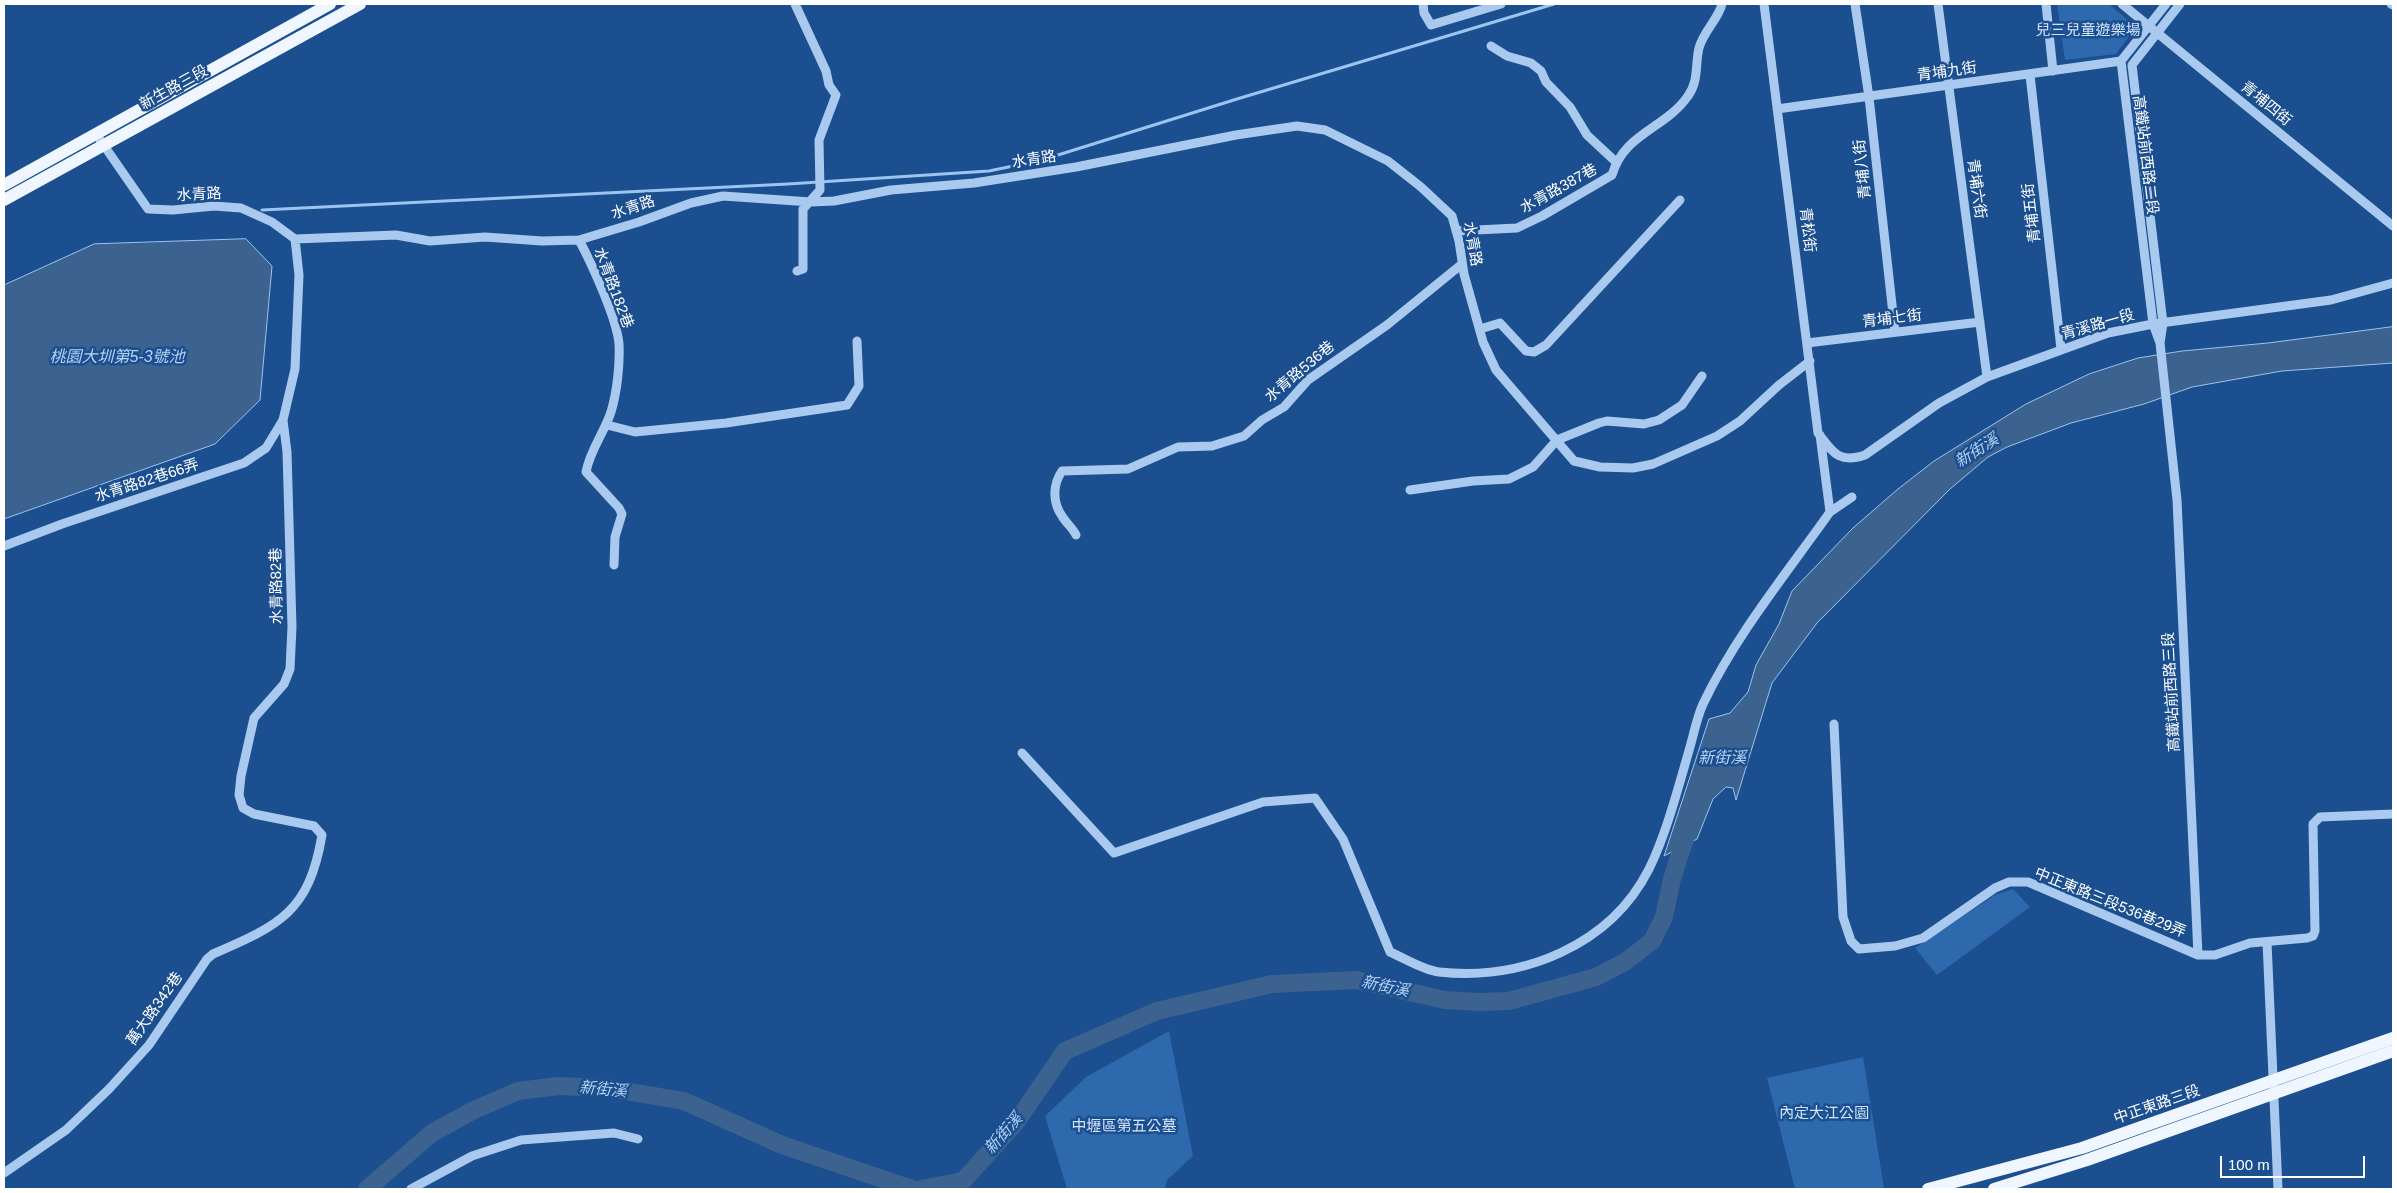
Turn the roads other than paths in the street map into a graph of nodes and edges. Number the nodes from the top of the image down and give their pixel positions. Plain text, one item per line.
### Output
1 (330, 4) edge
2 (360, 4) edge
3 (795, 4) edge
4 (1423, 4) edge
5 (1501, 4) edge
6 (1722, 4) edge
7 (1764, 4) edge
8 (1855, 4) edge
9 (1938, 4) edge
10 (2046, 4) edge
11 (2122, 4) edge
12 (2166, 4) edge
13 (2180, 4) edge
14 (2148, 26) junction
15 (2156, 32) junction
16 (1491, 46) dead end
17 (2121, 61) junction
18 (2053, 71) junction
19 (2030, 75) junction
20 (1948, 86) junction
21 (1869, 98) junction
22 (1777, 109) junction
23 (96, 134) junction
24 (104, 145) junction
25 (1616, 162) junction
26 (4, 185) edge
27 (4, 200) edge
28 (1680, 200) dead end
29 (811, 202) junction
30 (2393, 226) edge
31 (1456, 231) junction
32 (295, 240) junction
33 (579, 240) junction
34 (1462, 264) junction
35 (797, 271) dead end
36 (2393, 283) edge
37 (1980, 322) junction
38 (2163, 323) junction
39 (2153, 324) junction
40 (1480, 328) junction
41 (1895, 332) junction
42 (858, 341) dead end
43 (1808, 343) junction
44 (2160, 344) junction
45 (2061, 349) junction
46 (1810, 361) junction
47 (1702, 376) dead end
48 (1987, 377) junction
49 (283, 420) junction
50 (607, 426) junction
51 (1820, 434) junction
52 (1557, 440) junction
53 (1835, 455) joint
54 (1410, 490) dead end
55 (1852, 497) dead end
56 (1830, 512) junction
57 (1076, 535) dead end
58 (4, 546) edge
59 (614, 565) dead end
60 (1834, 724) dead end
61 (1022, 753) dead end
62 (2393, 814) edge
63 (318, 860) joint
64 (2267, 942) junction
65 (2198, 955) junction
66 (2393, 1038) edge
67 (2393, 1051) edge
68 (2274, 1087) junction
69 (638, 1139) dead end
70 (4, 1173) edge
71 (411, 1189) edge
72 (1928, 1189) edge
73 (1994, 1189) edge
74 (2278, 1189) edge

1 - 23 main road, 新生路三段
2 - 24 main road, 新生路三段
3 - 29 street
4 - 5 street
6 - 25 street, 水青路387巷
7 - 22 street, 青松街
8 - 21 street, 青埔八街
9 - 20 street, 青埔六街
10 - 18 street
11 - 14 street, 青埔四街
12 - 14 street
13 - 15 street, 高鐵站前西路二段
14 - 15 street, 青埔四街
14 - 17 street
15 - 30 street, 青埔四街
15 - 38 street, 高鐵站前西路二段
16 - 25 street
17 - 18 street, 青埔九街
17 - 39 street, 高鐵站前西路二段
18 - 19 street, 青埔九街
19 - 20 street, 青埔九街
19 - 45 street, 青埔五街
20 - 21 street, 青埔九街
20 - 37 street, 青埔六街
21 - 22 street, 青埔九街
21 - 41 street, 青埔八街
22 - 43 street, 青松街
23 - 24 street, 水青路
23 - 26 main road, 新生路三段
24 - 27 main road, 新生路三段
24 - 32 street, 水青路
25 - 31 street, 水青路387巷
28 - 40 street
29 - 31 street, 水青路
29 - 33 street, 水青路
29 - 35 street
31 - 34 street, 水青路
32 - 33 street, 水青路
32 - 49 street, 水青路82巷
33 - 50 street, 水青路182巷
34 - 40 street, 水青路
34 - 57 street, 水青路536巷
36 - 38 street, 青溪路一段
37 - 41 street, 青埔七街
37 - 48 street, 青埔六街
38 - 39 street, 青溪路一段
38 - 44 street, 高鐵站前西路二段
39 - 44 street, 高鐵站前西路二段
39 - 45 street, 青溪路一段
40 - 52 street, 水青路
41 - 43 street, 青埔七街
42 - 50 street
43 - 46 street, 青松街
44 - 65 street, 高鐵站前西路三段
45 - 48 street, 青溪路一段
46 - 51 street, 青松街
46 - 52 street, 水青路
47 - 52 street
48 - 53 street, 青溪路一段
49 - 58 street, 水青路82巷66弄
49 - 63 street, 水青路82巷
50 - 59 street, 水青路182巷
51 - 53 street, 青松街
51 - 56 street
52 - 54 street
55 - 56 street
56 - 61 street
60 - 65 street, 中正東路三段536巷29弄
62 - 64 street, 中正東路三段536巷29弄
63 - 70 street, 萬大路342巷
64 - 65 street, 中正東路三段536巷29弄
64 - 68 street
66 - 68 main road, 中正東路三段
67 - 68 main road, 中正東路三段
68 - 72 main road, 中正東路三段
68 - 73 main road
68 - 74 street
69 - 71 street

